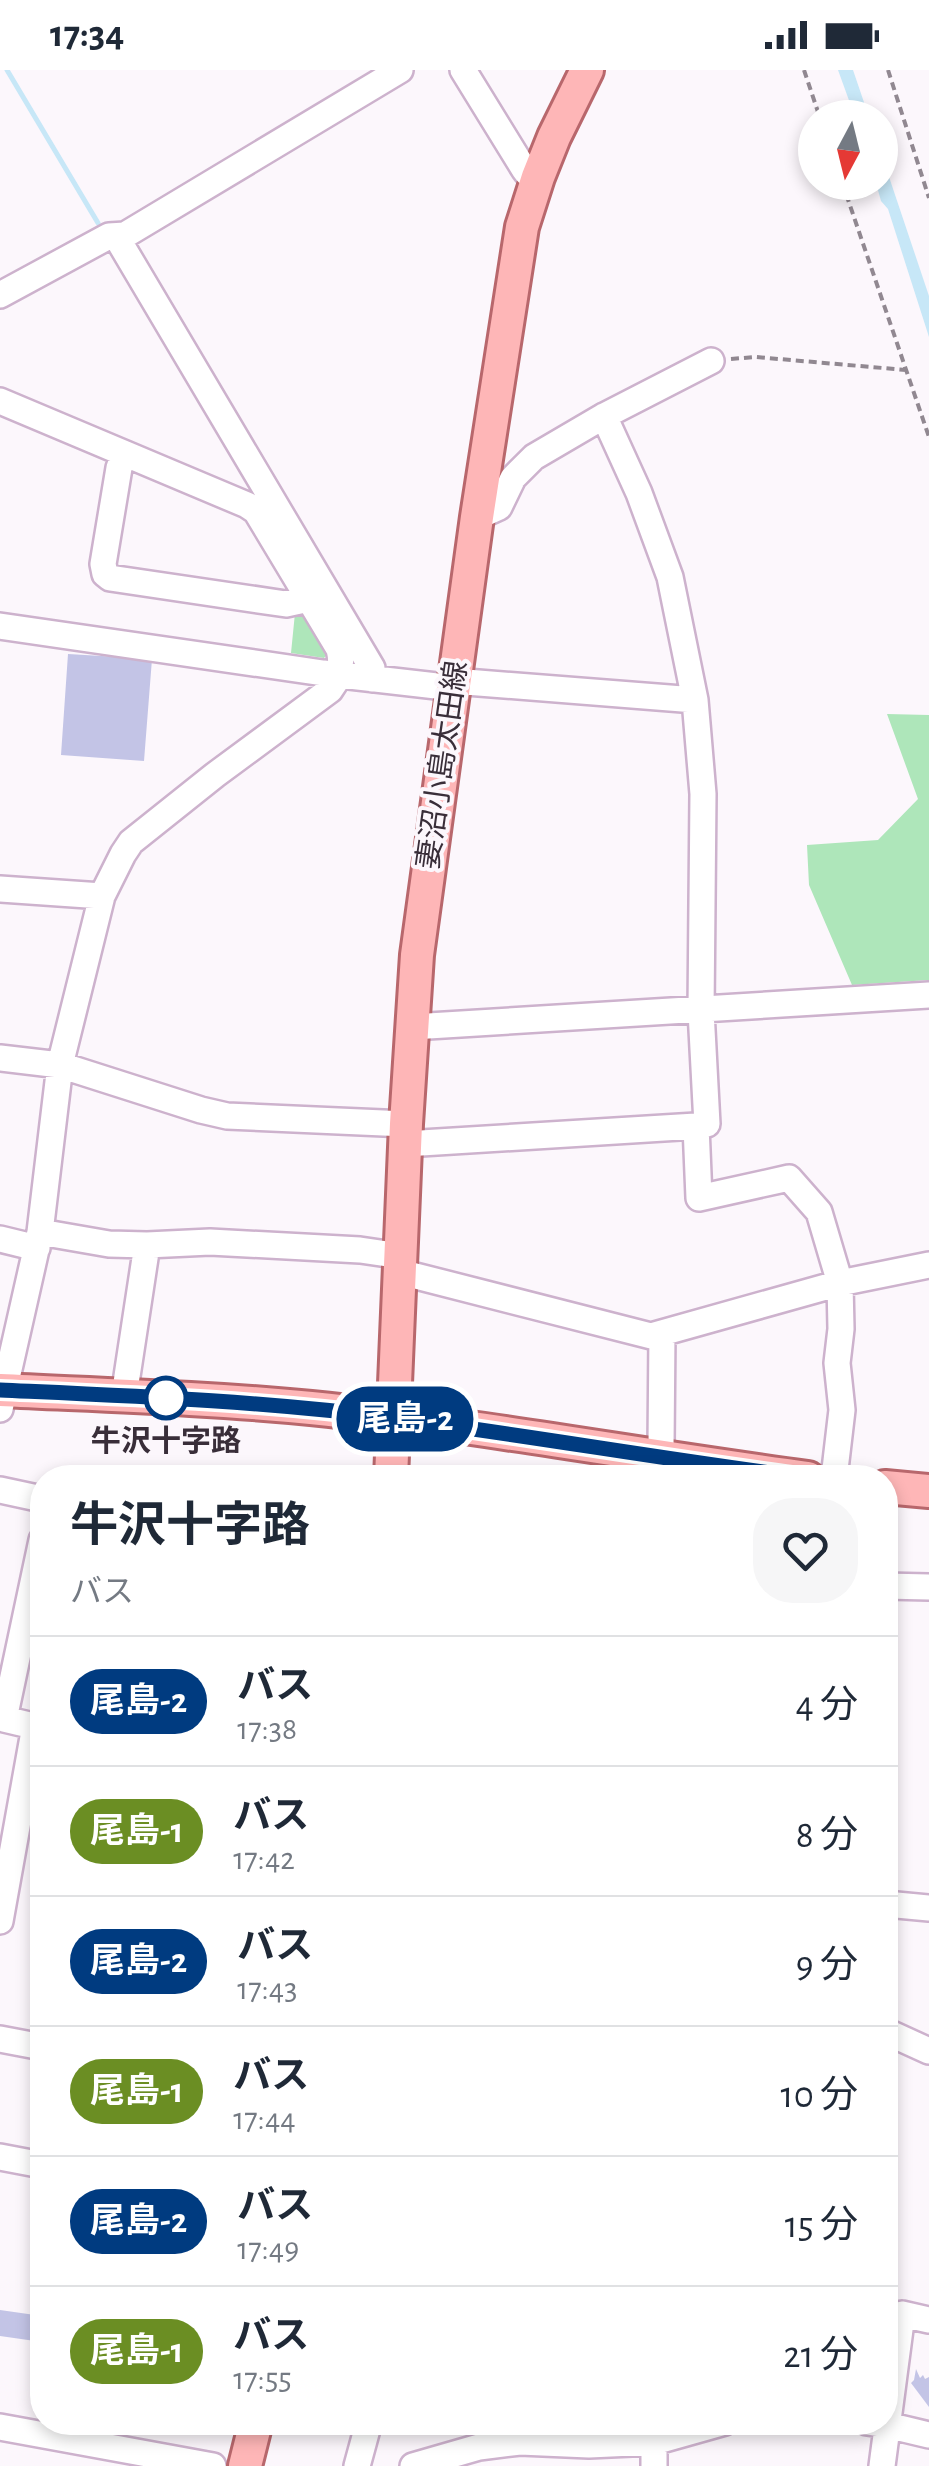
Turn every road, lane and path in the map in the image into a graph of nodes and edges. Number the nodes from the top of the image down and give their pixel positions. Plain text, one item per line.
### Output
1 (400, 70) edge
2 (464, 70) edge
3 (587, 70) edge
4 (804, 70) edge
5 (888, 70) edge
6 (814, 100) edge
7 (538, 176) junction
8 (929, 198) edge
9 (848, 200) edge
10 (116, 236) junction
11 (0, 295) edge
12 (711, 360) joint
13 (906, 370) junction
14 (0, 401) edge
15 (604, 416) junction
16 (929, 437) edge
17 (124, 454) junction
18 (477, 517) junction
19 (309, 599) junction
20 (0, 626) edge
21 (340, 675) junction
22 (372, 679) junction
23 (454, 688) junction
24 (695, 700) junction
25 (0, 889) edge
26 (102, 896) junction
27 (929, 995) edge
28 (700, 1011) junction
29 (412, 1028) junction
30 (0, 1058) edge
31 (60, 1065) junction
32 (701, 1125) junction
33 (406, 1134) junction
34 (0, 1239) edge
35 (39, 1240) junction
36 (146, 1245) junction
37 (400, 1264) junction
38 (929, 1265) edge
39 (840, 1283) junction
40 (662, 1333) junction
41 (124, 1396) junction
42 (1, 1397) edge
43 (394, 1418) junction
44 (392, 1465) edge
45 (648, 1465) edge
46 (664, 1465) edge
47 (836, 1465) edge
48 (898, 1487) edge
49 (0, 1490) edge
50 (929, 1491) edge
51 (30, 1496) edge
52 (898, 1586) edge
53 (929, 1587) edge
54 (30, 1597) edge
55 (30, 1725) edge
56 (30, 1772) edge
57 (898, 1906) edge
58 (929, 1908) edge
59 (0, 1920) edge
60 (898, 2037) edge
61 (0, 2040) edge
62 (30, 2045) edge
63 (929, 2051) edge
64 (0, 2158) edge
65 (30, 2163) edge
66 (929, 2320) edge
67 (898, 2332) edge
68 (0, 2427) edge
69 (30, 2428) edge
70 (898, 2428) edge
71 (78, 2435) edge
72 (253, 2435) edge
73 (365, 2435) edge
74 (682, 2435) edge
75 (878, 2435) edge
76 (929, 2435) edge
77 (653, 2444) edge
78 (214, 2466) edge
79 (245, 2466) edge
80 (357, 2466) edge
81 (413, 2466) edge
82 (882, 2466) edge

1 - 10 street
2 - 7 street
3 - 7 main road, 妻沼小島太田線
4 - 6 path
5 - 8 path
7 - 18 main road, 妻沼小島太田線
9 - 13 path
10 - 11 street
10 - 22 street
12 - 13 path
12 - 15 street
13 - 16 path
14 - 17 street
15 - 18 street
15 - 24 street
17 - 19 street
17 - 19 street
18 - 23 main road, 妻沼小島太田線
19 - 21 street
20 - 21 street
21 - 22 street
21 - 26 street
22 - 23 street
23 - 24 street
23 - 29 main road, 妻沼小島太田線
24 - 28 street
25 - 26 street
26 - 31 street
27 - 28 street
28 - 29 street
28 - 32 street
29 - 33 main road, 妻沼小島太田線
30 - 31 street
31 - 33 street
31 - 35 street
32 - 33 street
32 - 39 street
33 - 37 main road, 妻沼小島太田線
34 - 35 street
35 - 36 street
35 - 42 street
36 - 37 street
36 - 41 street
37 - 40 street
37 - 43 main road, 妻沼小島太田線
38 - 39 street
39 - 40 street
39 - 47 street
40 - 46 street
41 - 42 main road
41 - 43 main road
43 - 44 main road, 妻沼小島太田線
43 - 45 main road
48 - 50 main road
49 - 51 street
52 - 53 street
54 - 55 street
56 - 59 street
57 - 58 street
60 - 63 street
61 - 62 street
64 - 65 street
66 - 67 street
68 - 69 street
70 - 76 street
71 - 78 street
72 - 79 main road
73 - 80 street
74 - 77 street
75 - 82 street
77 - 81 street

